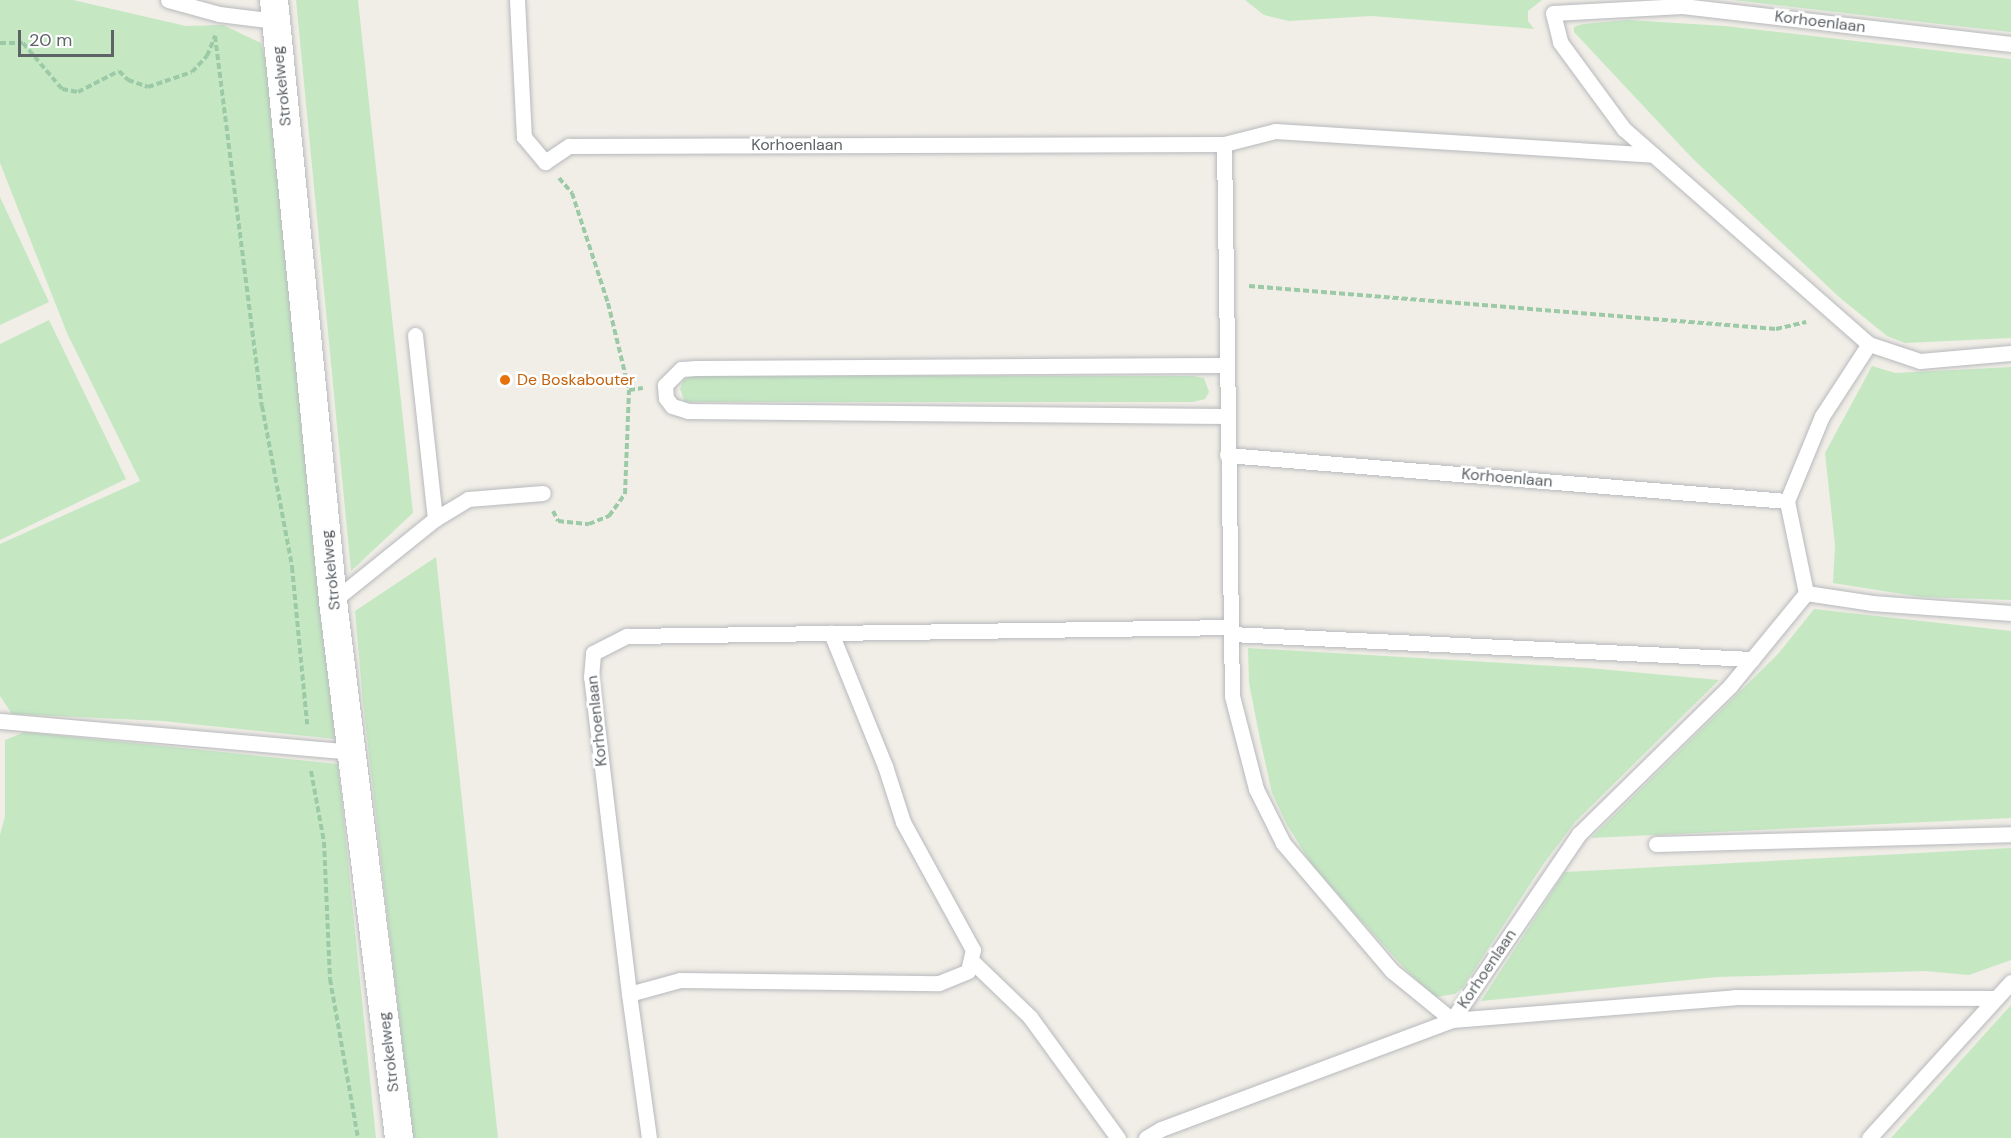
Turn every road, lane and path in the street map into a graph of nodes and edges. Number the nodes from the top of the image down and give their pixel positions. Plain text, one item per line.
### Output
1 (168, 0) edge
2 (517, 0) edge
3 (1552, 7) edge
4 (275, 11) edge
5 (0, 43) edge
6 (2011, 44) edge
7 (1224, 144) junction
8 (1653, 155) junction
9 (545, 162) junction
10 (1226, 284) junction
11 (1836, 315) junction
12 (415, 335) dead end
13 (1869, 344) junction
14 (2011, 353) edge
15 (1227, 365) junction
16 (666, 385) junction
17 (629, 390) junction
18 (1227, 416) junction
19 (1227, 455) junction
20 (543, 493) joint
21 (1787, 501) junction
22 (435, 519) junction
23 (1806, 593) junction
24 (333, 601) junction
25 (2011, 613) edge
26 (1231, 631) junction
27 (831, 633) junction
28 (1752, 658) junction
29 (0, 721) edge
30 (307, 747) junction
31 (355, 752) junction
32 (2011, 834) edge
33 (1656, 844) dead end
34 (971, 960) junction
35 (2011, 982) edge
36 (629, 994) junction
37 (1996, 998) junction
38 (1452, 1020) junction
39 (358, 1138) edge
40 (399, 1138) edge
41 (649, 1138) edge
42 (1118, 1138) edge
43 (1146, 1138) edge
44 (1869, 1138) edge

1 - 4 lane
2 - 9 lane
3 - 6 lane, Korhoenlaan
3 - 8 lane, Korhoenlaan
4 - 24 street, Strokelweg
5 - 30 path
7 - 8 lane, Korhoenlaan
7 - 9 lane, Korhoenlaan
7 - 10 lane, Korhoenlaan
8 - 11 lane, Korhoenlaan
9 - 17 path
10 - 11 path
10 - 15 lane, Korhoenlaan
11 - 13 lane, Korhoenlaan
12 - 22 lane
13 - 14 lane, Korhoenlaan
13 - 21 lane
15 - 16 lane
15 - 18 lane, Korhoenlaan
16 - 17 path
16 - 18 lane
17 - 20 path
18 - 19 lane, Korhoenlaan
19 - 21 lane, Korhoenlaan
19 - 26 lane, Korhoenlaan
20 - 22 lane
21 - 23 lane
22 - 24 lane
23 - 25 lane
23 - 28 lane, Korhoenlaan
24 - 31 street, Strokelweg
26 - 27 lane, Korhoenlaan
26 - 28 lane
26 - 38 lane, Korhoenlaan
27 - 34 lane
27 - 36 lane, Korhoenlaan
28 - 38 lane, Korhoenlaan
29 - 30 lane
30 - 31 lane
30 - 39 path
31 - 40 street, Strokelweg
32 - 33 lane
34 - 36 lane
34 - 42 lane
35 - 37 lane
36 - 41 lane, Korhoenlaan
37 - 38 lane, Korhoenlaan
37 - 44 lane
38 - 43 lane, Korhoenlaan

